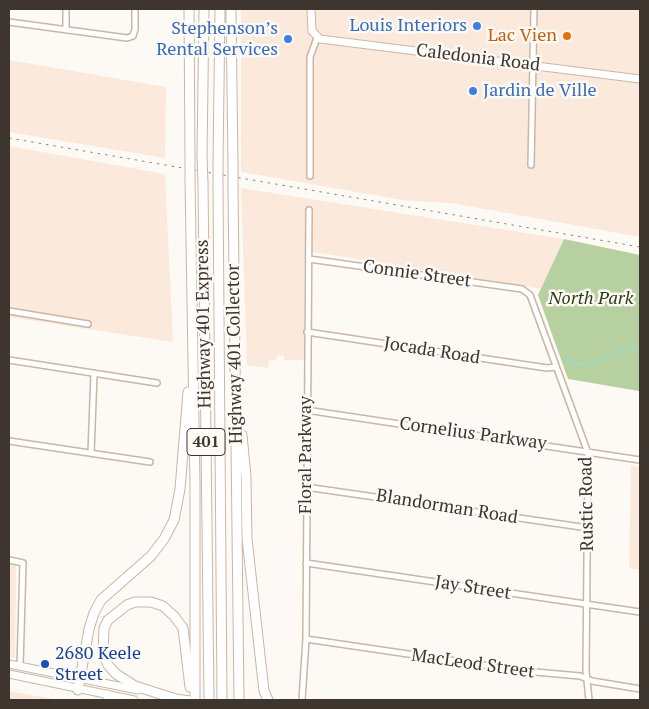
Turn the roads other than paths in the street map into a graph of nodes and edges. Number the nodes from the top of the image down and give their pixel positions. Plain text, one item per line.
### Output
1 (66, 9) edge
2 (135, 9) edge
3 (189, 9) edge
4 (204, 9) edge
5 (220, 9) edge
6 (232, 9) edge
7 (310, 9) edge
8 (534, 9) edge
9 (9, 22) edge
10 (66, 30) junction
11 (317, 38) junction
12 (532, 64) junction
13 (640, 79) edge
14 (531, 165) dead end
15 (310, 176) dead end
16 (309, 210) dead end
17 (309, 259) junction
18 (525, 290) joint
19 (9, 311) edge
20 (88, 324) dead end
21 (307, 332) junction
22 (9, 360) edge
23 (556, 367) junction
24 (94, 373) junction
25 (236, 376) junction
26 (194, 380) junction
27 (157, 383) dead end
28 (306, 410) junction
29 (9, 441) edge
30 (91, 453) junction
31 (588, 453) junction
32 (640, 460) edge
33 (150, 462) dead end
34 (306, 487) junction
35 (588, 528) junction
36 (9, 560) edge
37 (306, 563) junction
38 (586, 605) junction
39 (640, 612) edge
40 (239, 622) junction
41 (306, 639) junction
42 (9, 664) edge
43 (20, 666) junction
44 (9, 674) edge
45 (80, 677) junction
46 (587, 678) junction
47 (640, 688) edge
48 (78, 690) junction
49 (107, 695) junction
50 (173, 698) junction
51 (119, 700) edge
52 (134, 700) edge
53 (192, 700) edge
54 (209, 700) edge
55 (222, 700) edge
56 (239, 700) edge
57 (245, 700) edge
58 (268, 700) edge
59 (302, 700) edge
60 (589, 700) edge

1 - 10 street
2 - 10 street
3 - 26 highway, 401, bridge
4 - 54 highway, Highway 401 Express / 401, bridge
5 - 55 highway, Highway 401 Express / 401, bridge
6 - 25 highway, Highway 401 Collector / 401, bridge
7 - 11 street
8 - 12 street
9 - 10 street
11 - 12 street, Caledonia Road
11 - 15 street
12 - 13 street, Caledonia Road
12 - 14 street
16 - 17 street, Floral Parkway
17 - 18 street, Connie Street
17 - 21 street, Floral Parkway
18 - 23 street, Rustic Road
19 - 20 street
21 - 23 street, Jocada Road
21 - 28 street, Floral Parkway
22 - 24 street
23 - 31 street, Rustic Road
24 - 27 street
24 - 30 street
25 - 40 highway, Highway 401 Collector / 401
25 - 58 highway
26 - 45 highway
26 - 53 highway, 401
28 - 31 street, Cornelius Parkway
28 - 34 street, Floral Parkway
29 - 30 street
30 - 33 street
31 - 32 street, Cornelius Parkway
31 - 35 street, Rustic Road
34 - 35 street, Blandorman Road
34 - 37 street, Floral Parkway
35 - 38 street, Rustic Road
36 - 43 street
37 - 38 street, Jay Street
37 - 41 street, Floral Parkway
38 - 39 street, Jay Street
38 - 46 street, Rustic Road
40 - 56 highway, Highway 401 Collector / 401
40 - 57 highway
41 - 46 street, MacLeod Street
41 - 59 street, Floral Parkway
42 - 43 street
43 - 45 street
44 - 48 street
45 - 48 highway
45 - 50 street
46 - 47 street, MacLeod Street
46 - 60 street, Rustic Road
48 - 49 street
49 - 51 highway
49 - 52 street
50 - 53 street
50 - 53 highway

